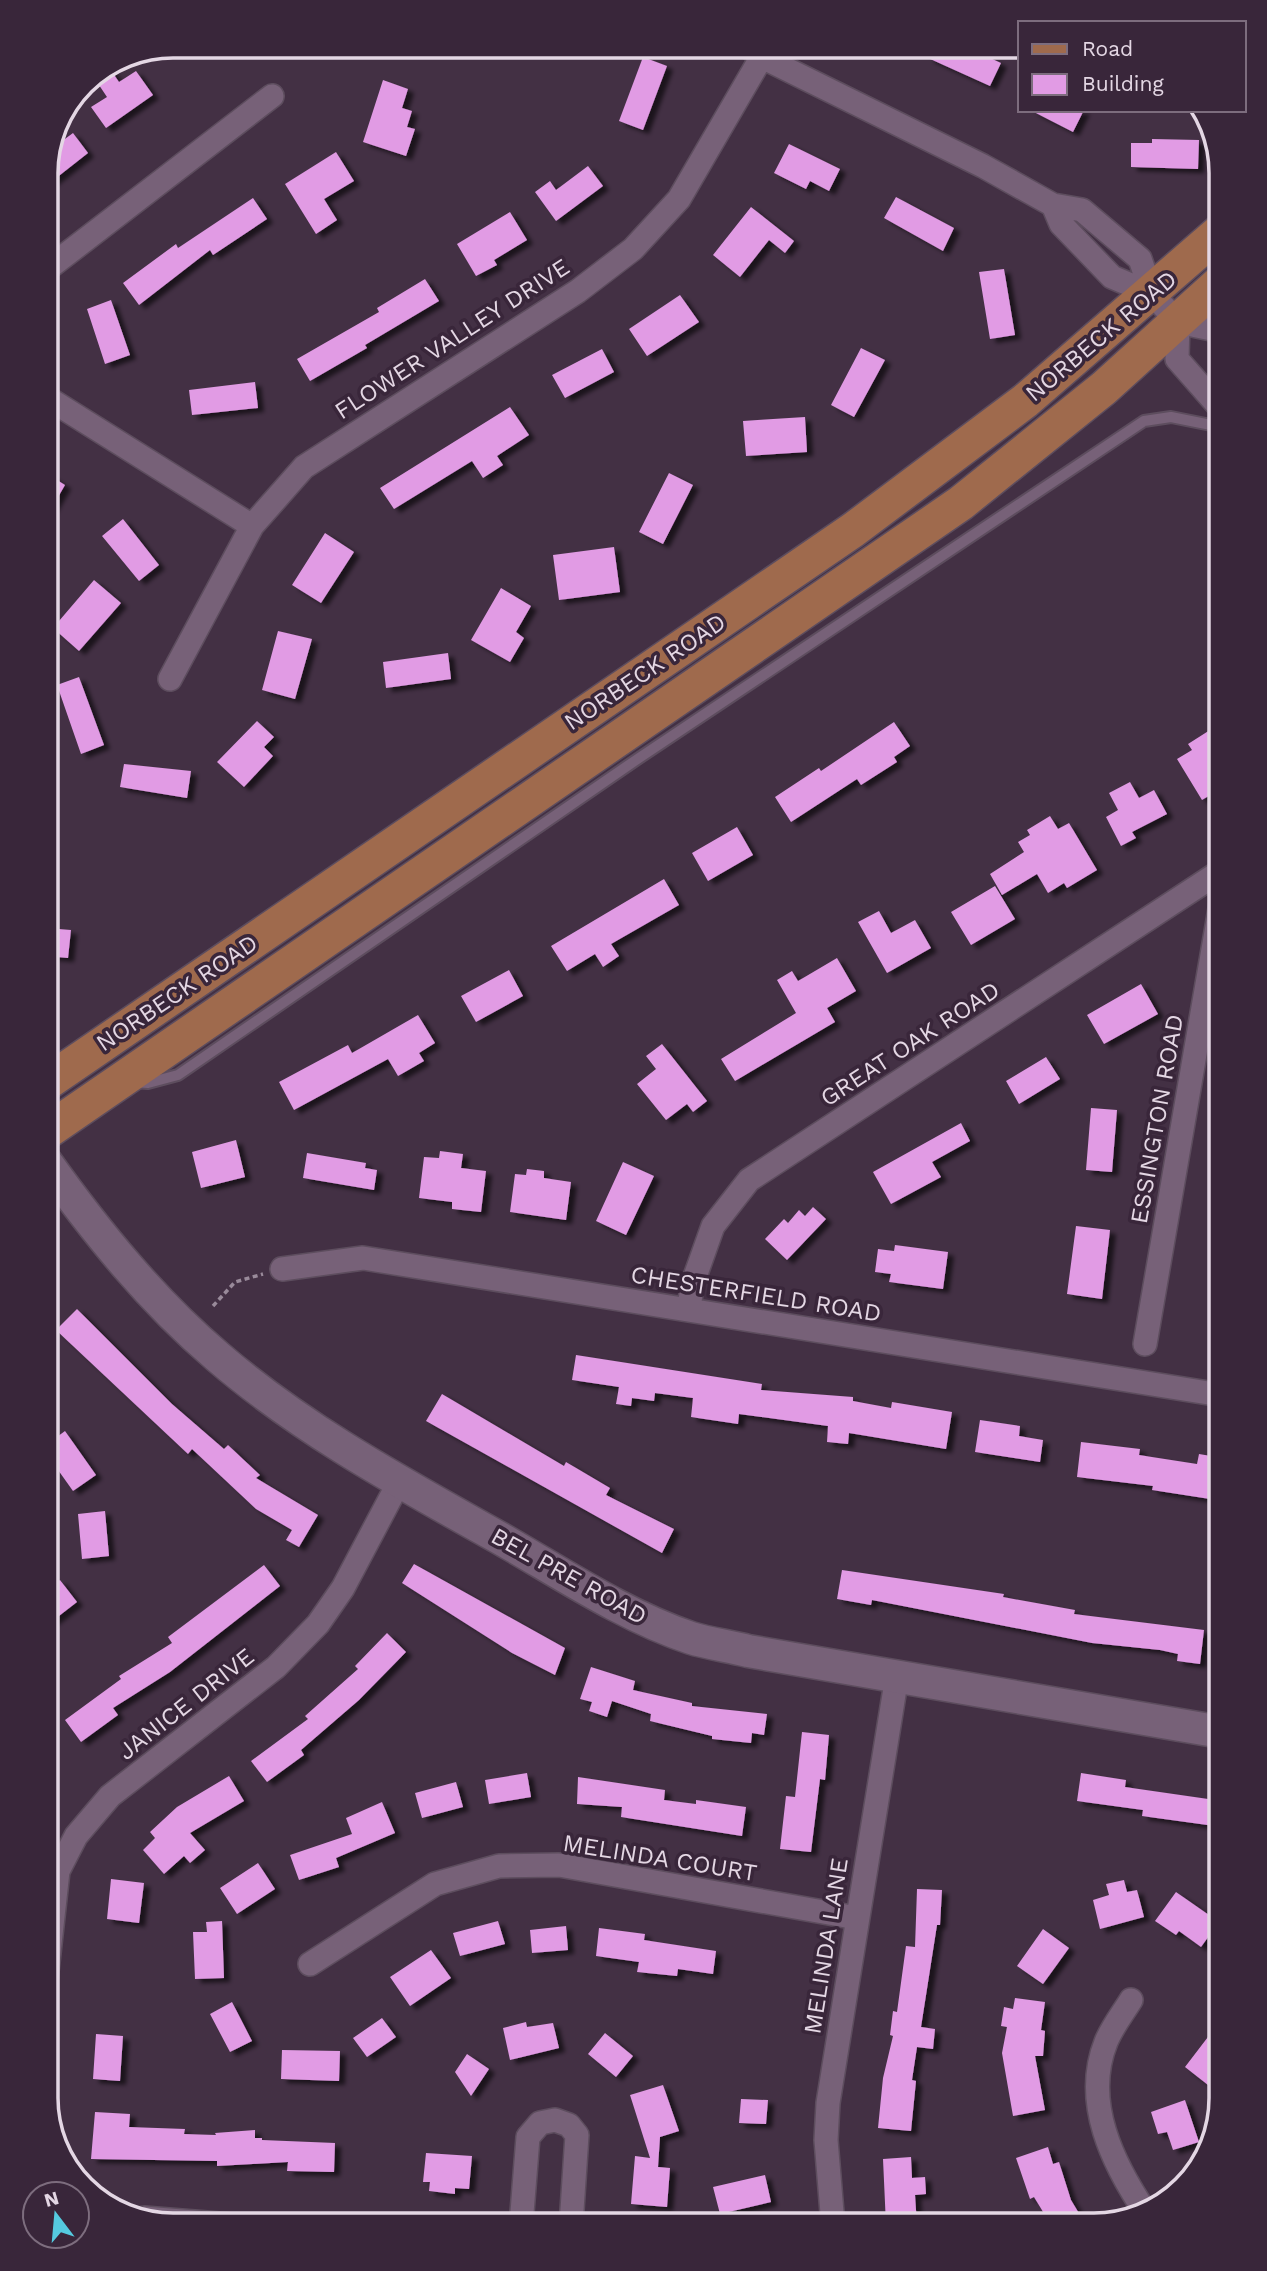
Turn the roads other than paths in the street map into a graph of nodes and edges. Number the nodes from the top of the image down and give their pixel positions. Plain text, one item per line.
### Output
1 (755, 58) edge
2 (774, 58) edge
3 (272, 96) dead end
4 (1053, 205) junction
5 (1209, 243) edge
6 (58, 261) edge
7 (1152, 294) junction
8 (1209, 294) edge
9 (1178, 322) junction
10 (1209, 328) edge
11 (1209, 395) edge
12 (58, 405) edge
13 (1209, 424) edge
14 (252, 526) junction
15 (170, 679) dead end
16 (1209, 879) edge
17 (1209, 977) edge
18 (58, 1075) edge
19 (120, 1081) junction
20 (58, 1124) edge
21 (58, 1198) edge
22 (282, 1269) road end
23 (689, 1310) junction
24 (1145, 1344) dead end
25 (1209, 1393) edge
26 (399, 1482) junction
27 (897, 1676) junction
28 (1209, 1730) edge
29 (58, 1860) edge
30 (857, 1918) junction
31 (310, 1964) dead end
32 (1131, 2000) dead end
33 (1140, 2203) edge
34 (522, 2213) edge
35 (572, 2213) edge
36 (832, 2213) edge

1 - 14 street, FLOWER VALLEY DRIVE
2 - 4 street
3 - 6 street
4 - 7 street
4 - 7 street
5 - 7 main road, NORBECK ROAD
7 - 9 street
7 - 18 main road, NORBECK ROAD
8 - 9 main road, NORBECK ROAD
9 - 10 street
9 - 11 street
9 - 19 main road, NORBECK ROAD
12 - 14 street
13 - 19 lane
14 - 15 street, FLOWER VALLEY DRIVE
16 - 23 street, GREAT OAK ROAD
17 - 24 street, ESSINGTON ROAD
19 - 20 main road, NORBECK ROAD
21 - 26 main road, BEL PRE ROAD
22 - 23 street, CHESTERFIELD ROAD
23 - 25 street, CHESTERFIELD ROAD
26 - 27 main road, BEL PRE ROAD
26 - 29 street, JANICE DRIVE
27 - 28 main road, BEL PRE ROAD
27 - 30 street, MELINDA LANE
30 - 31 street, MELINDA COURT
30 - 36 street, MELINDA LANE
32 - 33 street
34 - 35 street

